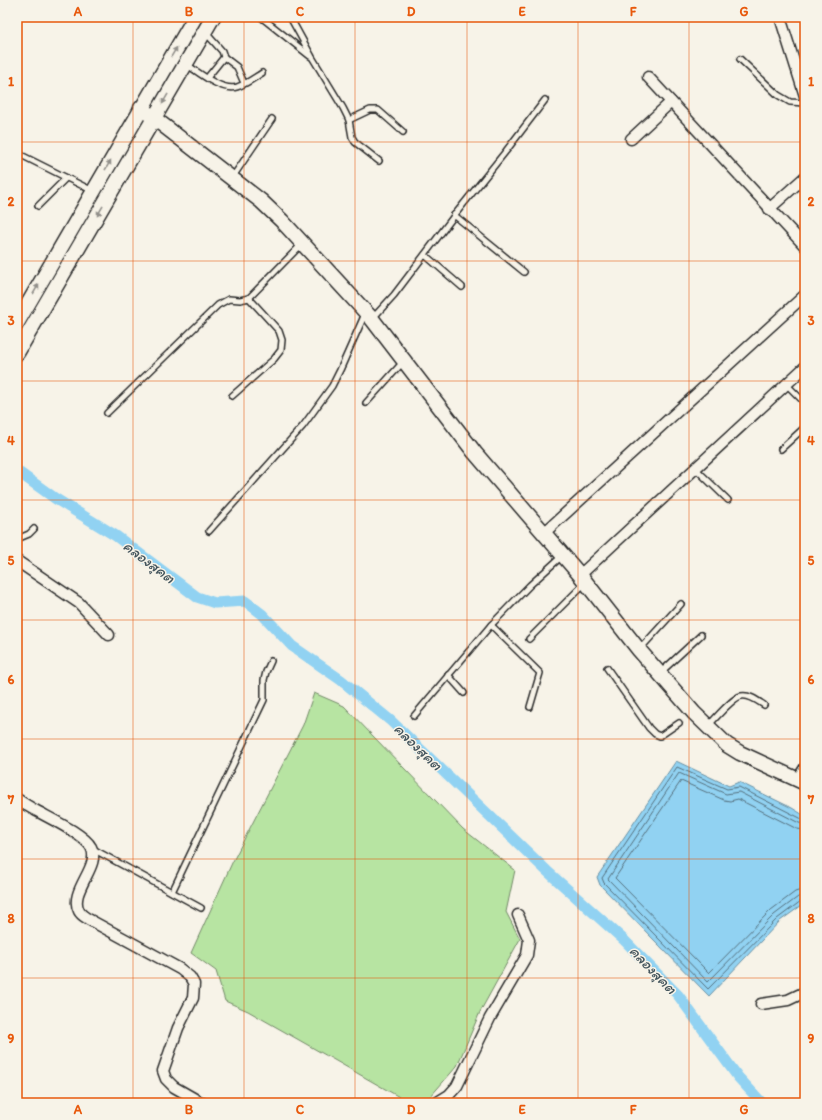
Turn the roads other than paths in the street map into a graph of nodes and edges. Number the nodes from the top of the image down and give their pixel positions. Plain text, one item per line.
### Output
1 (195, 17) edge
2 (213, 17) edge
3 (261, 17) edge
4 (290, 17) edge
5 (780, 17) edge
6 (205, 31) junction
7 (224, 57) junction
8 (312, 57) junction
9 (740, 59) dead end
10 (185, 64) junction
11 (262, 74) dead end
12 (648, 77) dead end
13 (207, 78) junction
14 (244, 83) junction
15 (804, 90) edge
16 (545, 100) dead end
17 (670, 102) junction
18 (805, 103) edge
19 (141, 108) junction
20 (154, 117) junction
21 (272, 119) dead end
22 (348, 120) junction
23 (403, 132) dead end
24 (631, 139) dead end
25 (17, 153) edge
26 (379, 161) dead end
27 (805, 177) edge
28 (66, 178) junction
29 (232, 179) junction
30 (93, 192) junction
31 (38, 206) dead end
32 (769, 209) junction
33 (454, 215) junction
34 (302, 244) junction
35 (805, 246) edge
36 (425, 255) junction
37 (524, 272) dead end
38 (462, 287) dead end
39 (805, 294) edge
40 (249, 298) junction
41 (369, 316) junction
42 (17, 323) edge
43 (17, 353) edge
44 (404, 361) junction
45 (805, 367) edge
46 (786, 384) junction
47 (232, 396) dead end
48 (366, 403) dead end
49 (805, 403) edge
50 (107, 413) dead end
51 (805, 427) edge
52 (781, 449) dead end
53 (695, 468) junction
54 (728, 500) dead end
55 (34, 529) dead end
56 (209, 531) dead end
57 (544, 534) junction
58 (17, 539) edge
59 (563, 555) junction
60 (17, 562) edge
61 (583, 579) junction
62 (681, 604) dead end
63 (491, 625) junction
64 (701, 634) dead end
65 (109, 635) dead end
66 (529, 639) dead end
67 (639, 650) junction
68 (272, 661) dead end
69 (607, 668) dead end
70 (660, 674) junction
71 (448, 675) junction
72 (464, 693) dead end
73 (764, 705) dead end
74 (530, 707) dead end
75 (414, 716) dead end
76 (679, 723) dead end
77 (707, 727) junction
78 (805, 763) edge
79 (800, 780) edge
80 (17, 799) edge
81 (92, 848) junction
82 (172, 892) junction
83 (201, 908) dead end
84 (518, 915) dead end
85 (805, 992) edge
86 (761, 1004) dead end
87 (202, 1103) edge
88 (436, 1103) edge

19 -> 1 street
2 - 6 street
3 - 8 lane
4 - 8 lane
5 - 15 street
6 - 7 lane
6 - 10 street
7 - 13 lane
7 - 14 lane
8 - 22 lane
9 - 18 lane
10 - 13 lane
10 -> 20 street
11 - 14 lane
12 - 17 street
13 - 14 lane
16 - 33 lane
17 - 24 street
17 - 32 street
19 - 20 street
30 -> 19 street
20 - 29 street
20 -> 43 street
21 - 29 lane
22 - 23 lane
22 - 26 lane
25 - 28 lane
27 - 32 street
28 - 30 lane
28 - 31 lane
29 - 34 street
42 -> 30 street
32 - 35 street
33 - 36 lane
33 - 37 lane
34 - 40 lane
34 - 41 street
36 - 38 lane
36 - 41 lane
39 - 57 street
40 - 47 lane
40 - 50 lane
41 - 44 street
41 - 56 lane
44 - 48 lane
44 - 57 street
45 - 46 street
46 - 49 lane
46 - 53 street
51 - 52 lane
53 - 54 lane
53 - 61 street
55 - 58 lane
57 - 59 street
59 - 61 street
59 - 63 lane
60 - 65 street
61 - 66 lane
61 - 67 street
62 - 67 lane
63 - 71 lane
63 - 74 lane
64 - 70 lane
67 - 70 street
68 - 82 lane
69 - 76 lane
70 - 77 street
71 - 72 lane
71 - 75 lane
73 - 77 lane
77 - 79 street
78 - 79 lane
80 - 81 street
81 - 82 lane
81 - 87 street
82 - 83 lane
84 - 88 street
85 - 86 street

